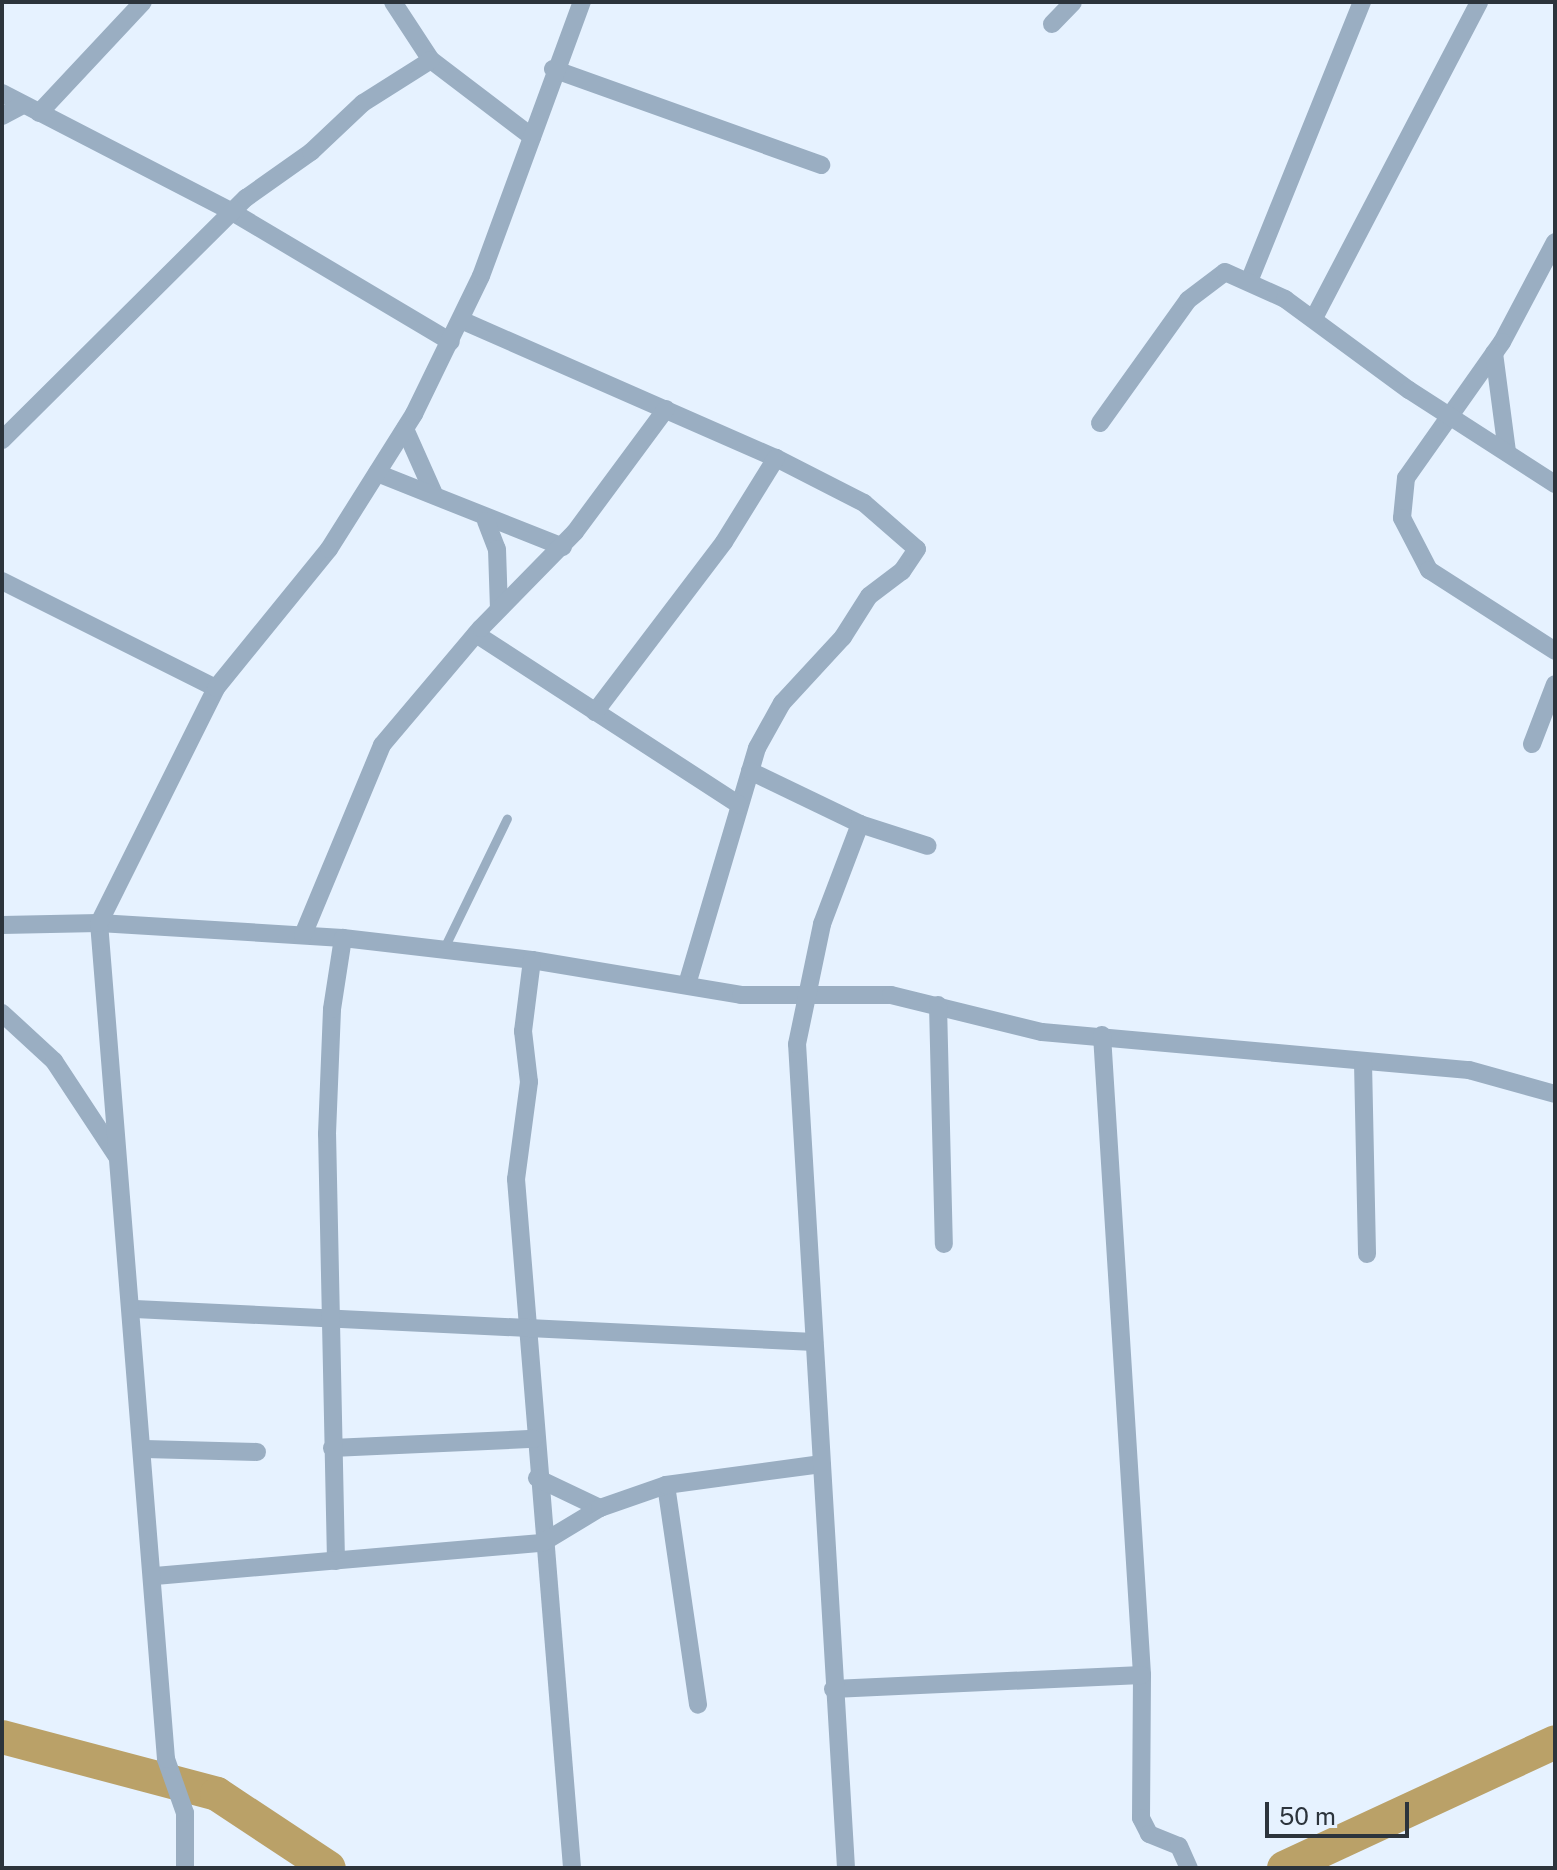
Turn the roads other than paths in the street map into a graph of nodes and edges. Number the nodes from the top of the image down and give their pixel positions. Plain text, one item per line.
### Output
1 (143, 2) edge
2 (393, 2) edge
3 (582, 2) edge
4 (1073, 2) edge
5 (1362, 2) edge
6 (1479, 2) edge
7 (1052, 24) dead end
8 (431, 60) junction
9 (553, 69) junction
10 (2, 93) edge
11 (31, 109) junction
12 (2, 116) edge
13 (532, 137) junction
14 (821, 165) dead end
15 (234, 213) junction
16 (1555, 242) edge
17 (1250, 279) junction
18 (1314, 318) junction
19 (461, 320) junction
20 (451, 342) junction
21 (1494, 353) junction
22 (666, 409) junction
23 (1448, 414) junction
24 (1100, 423) dead end
25 (405, 429) junction
26 (2, 440) edge
27 (1507, 452) junction
28 (776, 458) junction
29 (377, 473) junction
30 (1555, 484) edge
31 (433, 492) junction
32 (486, 521) junction
33 (563, 547) junction
34 (2, 581) edge
35 (499, 609) junction
36 (476, 634) junction
37 (1555, 651) edge
38 (1555, 684) edge
39 (216, 688) junction
40 (595, 712) junction
41 (1532, 744) dead end
42 (750, 771) junction
43 (739, 805) junction
44 (507, 818) dead end
45 (860, 824) junction
46 (928, 846) dead end
47 (99, 923) junction
48 (2, 925) edge
49 (303, 935) junction
50 (343, 938) junction
51 (444, 948) junction
52 (532, 960) junction
53 (687, 984) junction
54 (807, 995) junction
55 (938, 1005) junction
56 (2, 1013) edge
57 (1102, 1035) junction
58 (1363, 1062) junction
59 (1555, 1094) edge
60 (119, 1161) junction
61 (944, 1244) dead end
62 (1367, 1254) dead end
63 (135, 1309) junction
64 (328, 1320) junction
65 (525, 1331) junction
66 (814, 1342) junction
67 (534, 1439) junction
68 (332, 1448) junction
69 (145, 1449) junction
70 (257, 1452) dead end
71 (822, 1464) junction
72 (537, 1478) junction
73 (666, 1485) junction
74 (600, 1508) junction
75 (542, 1543) junction
76 (336, 1561) junction
77 (155, 1576) junction
78 (1142, 1675) junction
79 (833, 1689) junction
80 (698, 1705) dead end
81 (185, 1868) edge
82 (572, 1868) edge
83 (846, 1868) edge
84 (1189, 1868) edge

1 - 11 street
2 - 8 street
3 - 9 street
4 - 7 street
5 - 17 street
6 - 18 street
8 - 13 street
8 - 15 street
9 - 13 street
9 - 14 street
10 - 11 street
11 - 12 street
11 - 15 street
13 - 19 street
15 - 20 street
15 - 26 street
16 - 21 street
17 - 18 street
17 - 24 street
18 - 23 street
19 - 20 street
19 - 22 street
20 - 25 street
21 - 23 street
21 - 27 street
22 - 28 street
22 - 33 street
23 - 27 street
23 - 37 street
25 - 29 street
25 - 31 street
27 - 30 street
28 - 40 street
28 - 42 street
29 - 31 street
29 - 39 street
31 - 32 street
32 - 33 street
32 - 35 street
33 - 35 street
34 - 39 street
35 - 36 street
36 - 40 street
36 - 49 street
38 - 41 street
39 - 47 street
40 - 43 street
42 - 43 street
42 - 45 street
43 - 53 street
44 - 51 lane
45 - 46 street
45 - 54 street
47 - 48 street
47 - 49 street
47 - 60 street
49 - 50 street
50 - 51 street
50 - 64 street
51 - 52 street
52 - 53 street
52 - 65 street
53 - 54 street
54 - 55 street
54 - 66 street
55 - 57 street
55 - 61 street
56 - 60 street
57 - 58 street
57 - 78 street
58 - 59 street
58 - 62 street
60 - 63 street
63 - 64 street
63 - 69 street
64 - 65 street
64 - 68 street
65 - 66 street
65 - 67 street
66 - 71 street
67 - 68 street
67 - 72 street
68 - 76 street
69 - 70 street
69 - 77 street
71 - 73 street
71 - 79 street
72 - 74 street
72 - 75 street
73 - 74 street
73 - 80 street
74 - 75 street
75 - 76 street
75 - 82 street
76 - 77 street
77 - 81 street
78 - 79 street
78 - 84 street
79 - 83 street

